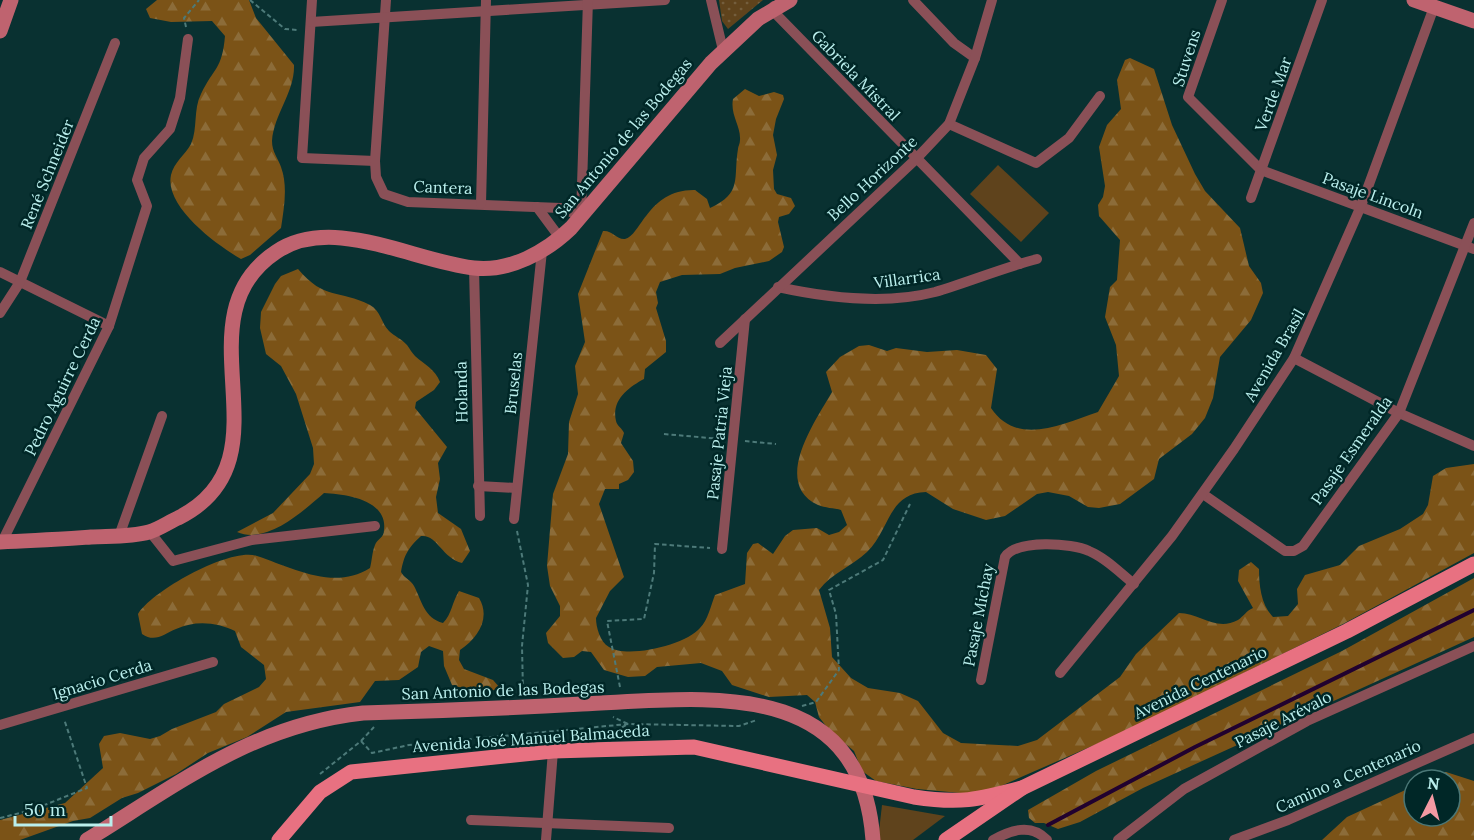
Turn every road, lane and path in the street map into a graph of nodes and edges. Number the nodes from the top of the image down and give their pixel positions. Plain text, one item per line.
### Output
1 (11, 0) edge
2 (199, 0) edge
3 (250, 0) edge
4 (312, 0) edge
5 (386, 0) edge
6 (486, 0) edge
7 (665, 0) edge
8 (711, 0) edge
9 (790, 0) edge
10 (913, 0) edge
11 (992, 0) edge
12 (1222, 0) edge
13 (1323, 0) edge
14 (1414, 0) edge
15 (587, 2) edge
16 (774, 5) edge
17 (1434, 7) junction
18 (486, 12) junction
19 (385, 19) junction
20 (1474, 22) edge
21 (310, 27) junction
22 (0, 31) edge
23 (188, 39) joint
24 (115, 43) dead end
25 (723, 50) junction
26 (975, 58) junction
27 (1100, 96) dead end
28 (949, 124) junction
29 (916, 159) junction
30 (375, 161) junction
31 (1261, 170) junction
32 (1251, 198) dead end
33 (481, 204) junction
34 (1361, 206) junction
35 (537, 207) junction
36 (581, 216) junction
37 (1474, 223) edge
38 (560, 238) junction
39 (1470, 247) edge
40 (542, 251) junction
41 (1037, 259) dead end
42 (1020, 264) junction
43 (474, 268) junction
44 (0, 272) edge
45 (20, 282) junction
46 (778, 287) junction
47 (0, 313) edge
48 (745, 319) junction
49 (109, 326) junction
50 (720, 343) dead end
51 (1294, 358) junction
52 (1399, 413) junction
53 (162, 416) dead end
54 (1474, 446) edge
55 (478, 486) junction
56 (517, 488) junction
57 (1203, 494) junction
58 (910, 504) dead end
59 (480, 516) dead end
60 (514, 519) joint
61 (375, 526) dead end
62 (150, 532) junction
63 (119, 536) junction
64 (1, 542) edge
65 (722, 549) joint
66 (1474, 564) edge
67 (1134, 584) junction
68 (1474, 646) edge
69 (213, 662) dead end
70 (1060, 674) dead end
71 (981, 680) dead end
72 (623, 703) junction
73 (60, 707) junction
74 (523, 707) junction
75 (386, 712) junction
76 (782, 712) junction
77 (610, 716) dead end
78 (760, 719) dead end
79 (628, 724) junction
80 (0, 725) edge
81 (1474, 738) edge
82 (361, 741) junction
83 (583, 750) junction
84 (553, 751) junction
85 (860, 785) junction
86 (1022, 788) junction
87 (320, 792) junction
88 (0, 818) edge
89 (471, 820) dead end
90 (548, 822) junction
91 (669, 828) dead end
92 (87, 840) edge
93 (279, 840) edge
94 (546, 840) edge
95 (873, 840) edge
96 (946, 840) edge
97 (993, 840) edge
98 (1047, 840) edge
99 (1118, 840) edge
100 (1234, 840) edge

1 - 22 street
2 - 23 path
3 - 21 path
4 - 21 street
5 - 19 street, Cantera
6 - 18 street
7 - 15 street
8 - 25 street
9 - 16 street, San Antonio de las Bodegas
10 - 26 street
11 - 26 street, Bello Horizonte
12 - 31 street, Stuvens
13 - 31 street, Verde Mar
14 - 17 street
15 - 18 street
15 - 36 street
16 - 25 street, San Antonio de las Bodegas
16 - 29 street, Gabriela Mistral
17 - 20 street
17 - 34 street, Avenida Brasil
18 - 19 street
18 - 33 street
19 - 21 street
19 - 30 street, Cantera
21 - 30 street
23 - 49 street, Pedro Aguirre Cerda
24 - 45 street, René Schneider
25 - 36 street, San Antonio de las Bodegas
26 - 28 street, Bello Horizonte
27 - 28 street
28 - 29 street, Bello Horizonte
29 - 42 street, Gabriela Mistral
29 - 46 street, Bello Horizonte
30 - 33 street, Cantera
31 - 32 street, Verde Mar
31 - 34 street, Pasaje Lincoln
33 - 35 street, Cantera
34 - 39 street, Pasaje Lincoln
34 - 51 street, Avenida Brasil
35 - 36 street, Cantera
35 - 38 street
36 - 38 street, San Antonio de las Bodegas
37 - 39 street, Pasaje Esmeralda
38 - 40 street, San Antonio de las Bodegas
39 - 52 street, Pasaje Esmeralda
40 - 43 street, San Antonio de las Bodegas
40 - 56 street, Bruselas
41 - 42 street, Villarrica
42 - 46 street, Villarrica
43 - 55 street, Holanda
43 - 62 street, San Antonio de las Bodegas
44 - 45 street
45 - 47 street, René Schneider
45 - 49 street
46 - 48 street, Bello Horizonte
48 - 50 street, Bello Horizonte
48 - 65 street, Pasaje Patria Vieja
49 - 64 street, Pedro Aguirre Cerda
51 - 52 street
51 - 57 street, Avenida Brasil
52 - 54 street
52 - 57 street, Pasaje Esmeralda
53 - 63 street
55 - 56 street
55 - 59 street, Holanda
56 - 60 street, Bruselas
57 - 67 street, Avenida Brasil
58 - 76 path
60 - 74 path
61 - 62 street
62 - 63 street, San Antonio de las Bodegas
63 - 64 street, San Antonio de las Bodegas
65 - 72 path
66 - 86 main road, Avenida Centenario
67 - 70 street, Avenida Brasil
67 - 71 street, Pasaje Michay
68 - 99 street, Pasaje Arévalo
69 - 73 street, Ignacio Cerda
72 - 74 street, San Antonio de las Bodegas
72 - 76 street, San Antonio de las Bodegas
73 - 80 street, Ignacio Cerda
73 - 88 path
74 - 75 street, San Antonio de las Bodegas
75 - 82 path
75 - 92 street, San Antonio de las Bodegas
76 - 85 street, San Antonio de las Bodegas
77 - 79 path
78 - 79 path
79 - 82 path
79 - 83 path
81 - 100 street, Camino a Centenario
82 - 87 path
83 - 84 main road, Avenida José Manuel Balmaceda
83 - 85 main road, Avenida José Manuel Balmaceda
84 - 87 main road, Avenida José Manuel Balmaceda
84 - 90 street
85 - 86 main road, Avenida José Manuel Balmaceda
85 - 95 street, San Antonio de las Bodegas
86 - 96 main road, Avenida Centenario
87 - 93 main road, Avenida José Manuel Balmaceda
89 - 90 street
90 - 91 street
90 - 94 street
97 - 98 street

